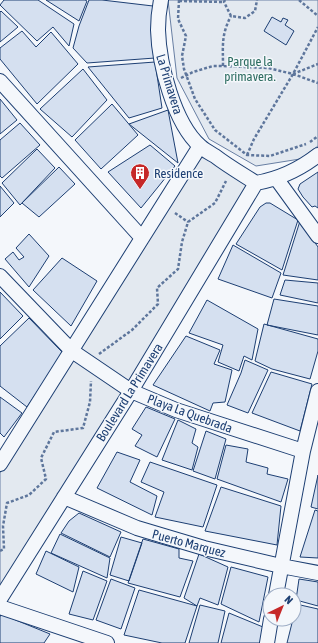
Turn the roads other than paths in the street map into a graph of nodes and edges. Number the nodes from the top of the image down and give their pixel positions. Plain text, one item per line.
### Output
1 (160, 1) edge
2 (0, 81) edge
3 (200, 146) junction
4 (318, 155) edge
5 (276, 178) junction
6 (256, 183) junction
7 (318, 236) edge
8 (142, 238) junction
9 (0, 276) edge
10 (72, 351) junction
11 (130, 391) junction
12 (318, 391) edge
13 (302, 452) junction
14 (2, 458) edge
15 (64, 497) junction
16 (281, 566) junction
17 (318, 573) edge
18 (277, 587) edge
19 (0, 599) edge
20 (0, 606) edge
21 (270, 627) edge
22 (106, 643) edge
23 (267, 643) edge

1 - 3 street, La Primavera
2 - 8 street
3 - 6 street, La Primavera
3 - 8 street
4 - 5 street
5 - 6 street
5 - 7 street
6 - 11 street, Boulevard La Primavera
8 - 10 street
9 - 10 street, Playa La Quebrada
10 - 11 street, Playa La Quebrada
10 - 14 street
11 - 13 street, Playa La Quebrada
11 - 15 street, Boulevard La Primavera
12 - 13 street
13 - 16 street
15 - 16 street, Puerto Marquez
15 - 19 street, Boulevard La Primavera
16 - 17 street, Puerto Marquez
16 - 18 street
20 - 22 street
21 - 23 street

